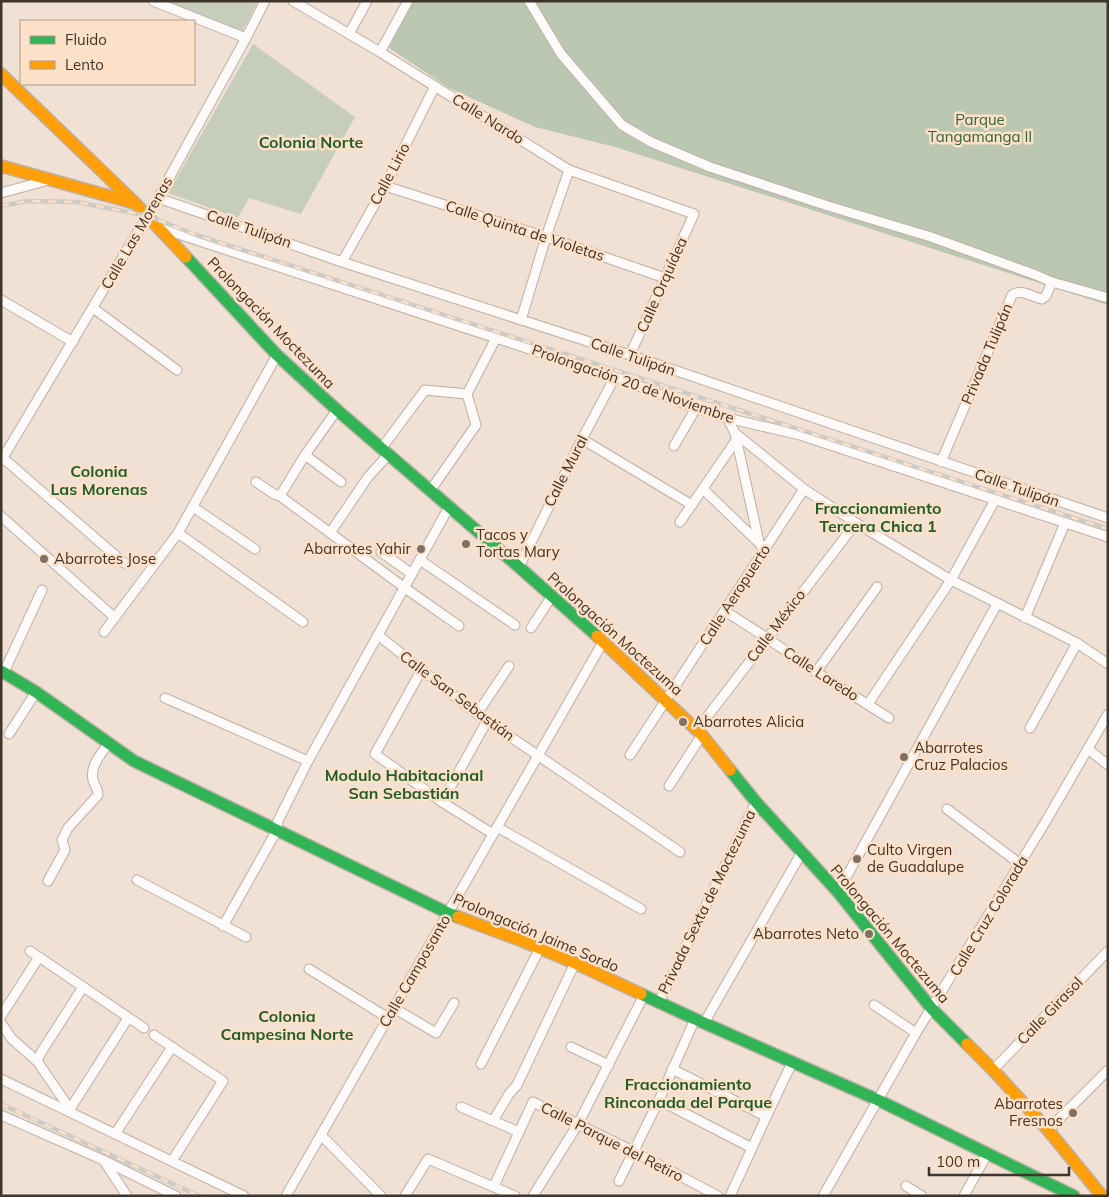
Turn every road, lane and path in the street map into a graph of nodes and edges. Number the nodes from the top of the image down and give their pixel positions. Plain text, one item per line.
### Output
1 (154, 1) edge
2 (265, 1) edge
3 (293, 1) edge
4 (367, 1) edge
5 (408, 1) edge
6 (529, 1) edge
7 (349, 34) junction
8 (246, 38) junction
9 (380, 52) junction
10 (1, 74) edge
11 (435, 86) junction
12 (1, 166) edge
13 (569, 170) junction
14 (49, 180) junction
15 (384, 186) junction
16 (1, 192) edge
17 (158, 198) junction
18 (136, 204) junction
19 (694, 214) joint
20 (148, 216) junction
21 (159, 228) junction
22 (546, 237) junction
23 (342, 262) junction
24 (665, 278) junction
25 (1052, 282) junction
26 (1108, 298) edge
27 (1, 300) edge
28 (92, 308) junction
29 (521, 320) junction
30 (496, 338) junction
31 (73, 342) junction
32 (277, 355) junction
33 (630, 356) junction
34 (177, 370) dead end
35 (615, 377) junction
36 (466, 394) junction
37 (696, 408) junction
38 (337, 410) junction
39 (727, 418) junction
40 (736, 436) junction
41 (582, 439) junction
42 (674, 446) dead end
43 (384, 452) junction
44 (305, 455) junction
45 (2, 460) edge
46 (940, 462) junction
47 (256, 482) dead end
48 (341, 482) dead end
49 (804, 488) junction
50 (703, 489) junction
51 (430, 491) junction
52 (280, 496) junction
53 (995, 500) junction
54 (692, 504) junction
55 (193, 507) junction
56 (449, 507) junction
57 (1, 516) edge
58 (1108, 518) edge
59 (680, 522) dead end
60 (856, 523) junction
61 (1065, 523) junction
62 (178, 533) junction
63 (330, 533) junction
64 (1108, 537) edge
65 (761, 546) junction
66 (255, 549) dead end
67 (381, 552) dead end
68 (420, 560) junction
69 (124, 563) dead end
70 (519, 567) junction
71 (412, 574) junction
72 (950, 580) junction
73 (877, 587) dead end
74 (405, 588) junction
75 (42, 590) dead end
76 (552, 596) junction
77 (997, 604) junction
78 (725, 611) junction
79 (114, 617) junction
80 (1025, 618) junction
81 (303, 622) dead end
82 (459, 626) dead end
83 (514, 626) dead end
84 (531, 628) dead end
85 (104, 632) dead end
86 (378, 635) junction
87 (767, 638) junction
88 (603, 642) junction
89 (1077, 643) junction
90 (1108, 664) edge
91 (509, 666) dead end
92 (422, 670) junction
93 (2, 671) edge
94 (816, 672) junction
95 (36, 692) junction
96 (165, 698) dead end
97 (666, 701) junction
98 (868, 704) junction
99 (477, 714) junction
100 (1108, 714) edge
101 (889, 718) dead end
102 (487, 721) junction
103 (1030, 728) dead end
104 (699, 733) junction
105 (9, 734) dead end
106 (109, 743) junction
107 (1088, 749) junction
108 (630, 755) dead end
109 (538, 756) junction
110 (308, 761) junction
111 (1108, 764) edge
112 (669, 786) dead end
113 (442, 802) junction
114 (756, 802) junction
115 (947, 809) dead end
116 (277, 830) junction
117 (495, 831) junction
118 (680, 852) dead end
119 (802, 852) junction
120 (1020, 864) junction
121 (137, 880) dead end
122 (48, 881) dead end
123 (838, 892) junction
124 (641, 909) dead end
125 (448, 913) junction
126 (223, 926) junction
127 (246, 937) dead end
128 (540, 948) junction
129 (30, 950) dead end
130 (1108, 952) edge
131 (39, 957) junction
132 (575, 963) junction
133 (309, 969) dead end
134 (83, 987) junction
135 (644, 995) junction
136 (659, 1002) junction
137 (454, 1003) dead end
138 (874, 1005) dead end
139 (394, 1008) junction
140 (932, 1009) junction
141 (1, 1016) edge
142 (128, 1018) junction
143 (388, 1018) junction
144 (700, 1021) junction
145 (1, 1023) edge
146 (144, 1028) dead end
147 (916, 1033) junction
148 (154, 1035) dead end
149 (172, 1047) junction
150 (571, 1047) dead end
151 (37, 1061) junction
152 (792, 1063) junction
153 (481, 1064) dead end
154 (609, 1065) junction
155 (672, 1069) junction
156 (993, 1070) junction
157 (1108, 1070) edge
158 (1, 1079) edge
159 (659, 1100) junction
160 (878, 1100) junction
161 (461, 1107) dead end
162 (71, 1111) junction
163 (1, 1115) edge
164 (766, 1116) junction
165 (493, 1121) junction
166 (578, 1124) junction
167 (1048, 1130) junction
168 (519, 1132) junction
169 (115, 1134) junction
170 (321, 1135) junction
171 (752, 1148) junction
172 (634, 1151) junction
173 (986, 1154) junction
174 (103, 1160) junction
175 (172, 1161) junction
176 (619, 1181) dead end
177 (494, 1186) junction
178 (906, 1186) dead end
179 (1108, 1191) edge
180 (127, 1196) edge
181 (176, 1196) edge
182 (244, 1196) edge
183 (286, 1196) edge
184 (380, 1196) edge
185 (405, 1196) edge
186 (515, 1196) edge
187 (534, 1196) edge
188 (718, 1196) edge
189 (730, 1196) edge
190 (824, 1196) edge
191 (922, 1196) edge
192 (964, 1196) edge
193 (1074, 1196) edge
194 (1102, 1196) edge

1 - 8 street
2 - 8 street, Calle Las Morenas
3 - 7 street, Calle Nardo
4 - 7 street
5 - 9 street
6 - 25 street
7 - 9 street, Calle Nardo
8 - 17 street, Calle Las Morenas
9 - 11 street, Calle Nardo
10 - 18 main road, Prolongación Moctezuma
11 - 13 street, Calle Nardo
11 - 15 street, Calle Lirio
12 - 14 main road
13 - 19 street, Calle Nardo
13 - 22 street
14 - 16 street
14 - 18 main road
15 - 22 street, Calle Quinta de Violetas
15 - 23 street, Calle Lirio
17 - 20 street, Calle Las Morenas
17 - 23 street, Calle Tulipán
18 - 20 main road, Prolongación Moctezuma
19 - 24 street, Calle Orquídea
20 - 21 main road, Prolongación Moctezuma
20 - 28 street, Calle Las Morenas
21 - 30 street, Prolongación 20 de Noviembre
21 - 32 main road, Prolongación Moctezuma
22 - 24 street, Calle Quinta de Violetas
22 - 29 street
23 - 29 street, Calle Tulipán
24 - 33 street, Calle Orquídea
25 - 26 street
25 - 46 street, Privada Tulipán
27 - 31 street
28 - 31 street, Calle Las Morenas
28 - 34 street
29 - 33 street, Calle Tulipán
30 - 35 street, Prolongación 20 de Noviembre
30 - 36 street
31 - 45 street, Calle Las Morenas
32 - 38 main road, Prolongación Moctezuma
32 - 55 street
33 - 46 street, Calle Tulipán
35 - 37 street, Prolongación 20 de Noviembre
35 - 41 street, Calle Mural
36 - 43 street
36 - 51 street
37 - 39 street, Prolongación 20 de Noviembre
37 - 42 street
38 - 43 main road, Prolongación Moctezuma
38 - 44 street
39 - 40 street
39 - 53 street, Prolongación 20 de Noviembre
40 - 49 street
40 - 50 street
40 - 65 street
41 - 54 street
41 - 70 street, Calle Mural
43 - 51 main road, Prolongación Moctezuma
43 - 63 street
44 - 48 street
44 - 52 street
45 - 69 street
46 - 58 street, Calle Tulipán
47 - 52 street
49 - 60 street
49 - 65 street, Calle Aeropuerto
50 - 54 street
50 - 65 street
51 - 56 main road, Prolongación Moctezuma
52 - 63 street
53 - 61 street, Prolongación 20 de Noviembre
53 - 72 street
54 - 59 street
55 - 62 street
55 - 66 street
56 - 68 street
56 - 70 main road, Prolongación Moctezuma
57 - 79 street
60 - 72 street
60 - 87 street, Calle México
61 - 64 street, Prolongación 20 de Noviembre
61 - 80 street
62 - 79 street
62 - 81 street
63 - 74 street
65 - 78 street, Calle Aeropuerto
67 - 71 street
68 - 71 street
68 - 83 street
70 - 76 main road, Prolongación Moctezuma
71 - 74 street
72 - 77 street
72 - 98 street
73 - 94 street
74 - 82 street
74 - 86 street
75 - 93 street
76 - 84 street
76 - 88 main road, Prolongación Moctezuma
77 - 80 street
77 - 123 street
78 - 87 street, Calle Laredo
78 - 97 street, Calle Aeropuerto
79 - 85 street
80 - 89 street
86 - 92 street, Calle San Sebastián
86 - 110 street
87 - 94 street, Calle Laredo
87 - 104 street, Calle México
88 - 97 main road, Prolongación Moctezuma
88 - 109 street, Calle Camposanto
89 - 90 street
89 - 103 street
91 - 99 street
92 - 99 street, Calle San Sebastián
92 - 113 street
93 - 95 main road, Prolongación Jaime Sordo
94 - 98 street, Calle Laredo
95 - 105 street
95 - 106 main road, Prolongación Jaime Sordo
96 - 110 street
97 - 104 main road, Prolongación Moctezuma
97 - 108 street, Calle Aeropuerto
98 - 101 street, Calle Laredo
99 - 102 street, Calle San Sebastián
100 - 107 street, Calle Cruz Colorada
102 - 109 street, Calle San Sebastián
102 - 113 street
104 - 112 street, Calle México
104 - 114 main road, Prolongación Moctezuma
106 - 116 main road, Prolongación Jaime Sordo
106 - 122 street
107 - 111 street
107 - 120 street, Calle Cruz Colorada
109 - 117 street, Calle Camposanto
109 - 118 street, Calle San Sebastián
110 - 116 street
113 - 117 street
114 - 119 main road, Prolongación Moctezuma
114 - 136 street, Privada Sexta de Moctezuma
115 - 120 street
116 - 125 main road, Prolongación Jaime Sordo
116 - 126 street
117 - 124 street
117 - 125 street, Calle Camposanto
119 - 123 main road, Prolongación Moctezuma
119 - 144 street
120 - 140 street, Calle Cruz Colorada
121 - 126 street
123 - 140 main road, Prolongación Moctezuma
125 - 128 main road, Prolongación Jaime Sordo
125 - 139 street, Calle Camposanto
126 - 127 street
128 - 132 main road, Prolongación Jaime Sordo
128 - 153 street
129 - 131 street
130 - 156 street, Calle Girasol
131 - 134 street
131 - 141 street
132 - 135 main road, Prolongación Jaime Sordo
132 - 165 street
133 - 143 street
134 - 142 street
134 - 151 street
135 - 136 main road, Prolongación Jaime Sordo
135 - 154 street
136 - 144 main road, Prolongación Jaime Sordo
137 - 139 street
138 - 147 street
139 - 143 street, Calle Camposanto
140 - 147 street, Calle Cruz Colorada
140 - 156 main road, Prolongación Moctezuma
142 - 146 street
142 - 162 street
143 - 170 street, Calle Camposanto
144 - 152 main road, Prolongación Jaime Sordo
144 - 155 street
145 - 151 street
147 - 160 street, Calle Cruz Colorada
148 - 149 street
149 - 169 street
149 - 175 street
150 - 154 street
151 - 162 street
152 - 160 main road, Prolongación Jaime Sordo
152 - 164 street
154 - 166 street
155 - 159 street
155 - 164 street
156 - 167 main road, Prolongación Moctezuma
157 - 167 street
158 - 162 street
159 - 171 street
159 - 172 street
160 - 173 main road, Prolongación Jaime Sordo
160 - 190 street, Calle Cruz Colorada
161 - 165 street
162 - 169 street
163 - 174 street
164 - 171 street
165 - 168 street
166 - 168 street, Calle Parque del Retiro
166 - 172 street, Calle Parque del Retiro
166 - 187 street
167 - 194 main road, Prolongación Moctezuma
168 - 177 street
169 - 175 street
170 - 183 street, Calle Camposanto
170 - 184 street
171 - 189 street
172 - 176 street
172 - 188 street, Calle Parque del Retiro
173 - 192 street
173 - 193 main road, Prolongación Jaime Sordo
174 - 180 street
174 - 181 street
175 - 182 street
177 - 185 street
177 - 186 street
178 - 191 street
179 - 194 street

